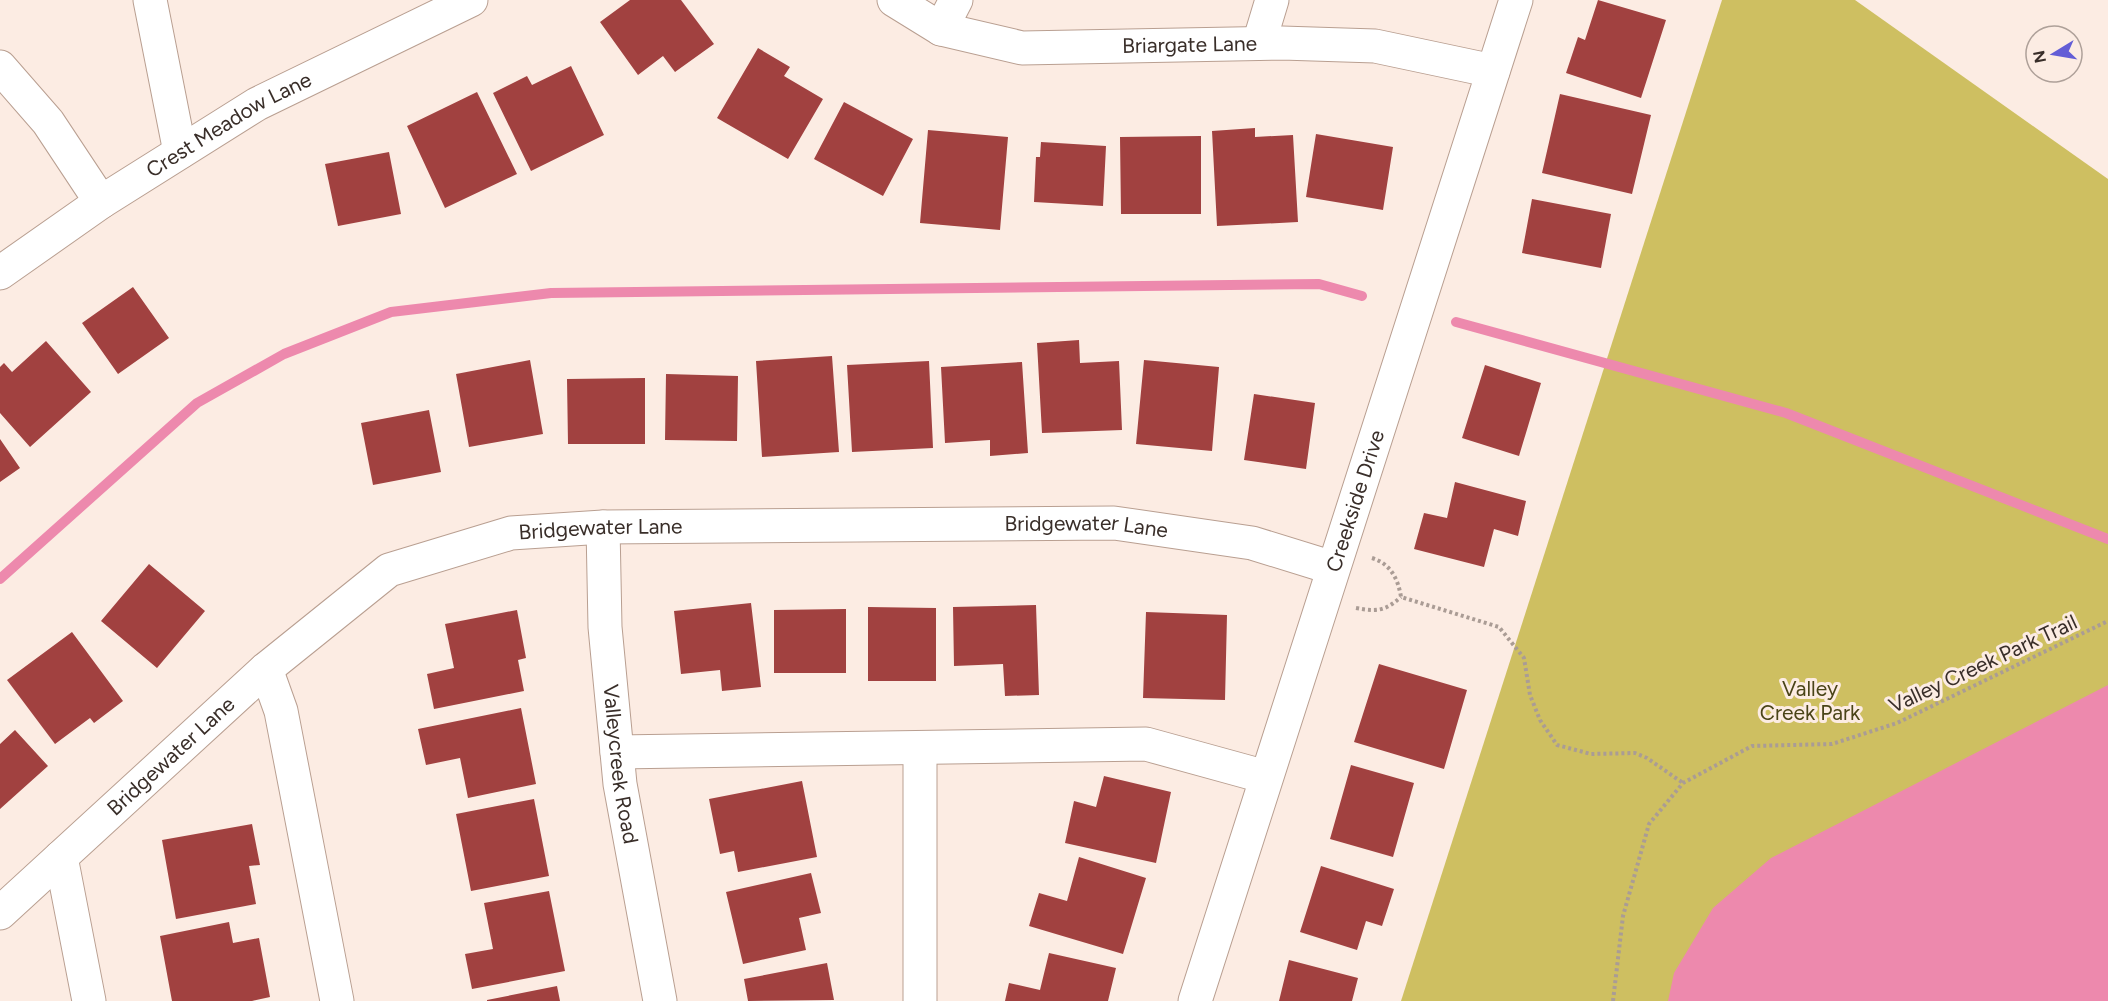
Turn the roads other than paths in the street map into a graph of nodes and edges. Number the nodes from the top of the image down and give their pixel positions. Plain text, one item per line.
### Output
1 (150, 0) edge
2 (471, 0) edge
3 (894, 0) edge
4 (956, 0) edge
5 (1272, 0) edge
6 (1516, 0) edge
7 (941, 29) junction
8 (1259, 43) junction
9 (0, 67) edge
10 (1493, 71) junction
11 (180, 152) junction
12 (101, 202) junction
13 (0, 273) edge
14 (603, 527) junction
15 (1333, 568) junction
16 (266, 669) junction
17 (920, 748) junction
18 (617, 752) junction
19 (1266, 777) junction
20 (61, 857) junction
21 (0, 913) edge
22 (89, 1001) edge
23 (337, 1001) edge
24 (660, 1001) edge
25 (920, 1001) edge
26 (1195, 1001) edge

1 - 11 street
2 - 11 street, Crest Meadow Lane
3 - 7 street, Briargate Lane
4 - 7 street
5 - 8 street
6 - 10 street, Creekside Drive
7 - 8 street, Briargate Lane
8 - 10 street, Briargate Lane
9 - 12 street
10 - 15 street, Creekside Drive
11 - 12 street, Crest Meadow Lane
12 - 13 street, Crest Meadow Lane
14 - 15 street, Bridgewater Lane
14 - 16 street, Bridgewater Lane
14 - 18 street, Valleycreek Road
15 - 19 street, Creekside Drive
16 - 20 street, Bridgewater Lane
16 - 23 street
17 - 18 street
17 - 19 street
17 - 25 street
18 - 24 street, Valleycreek Road
19 - 26 street, Creekside Drive
20 - 21 street, Bridgewater Lane
20 - 22 street

